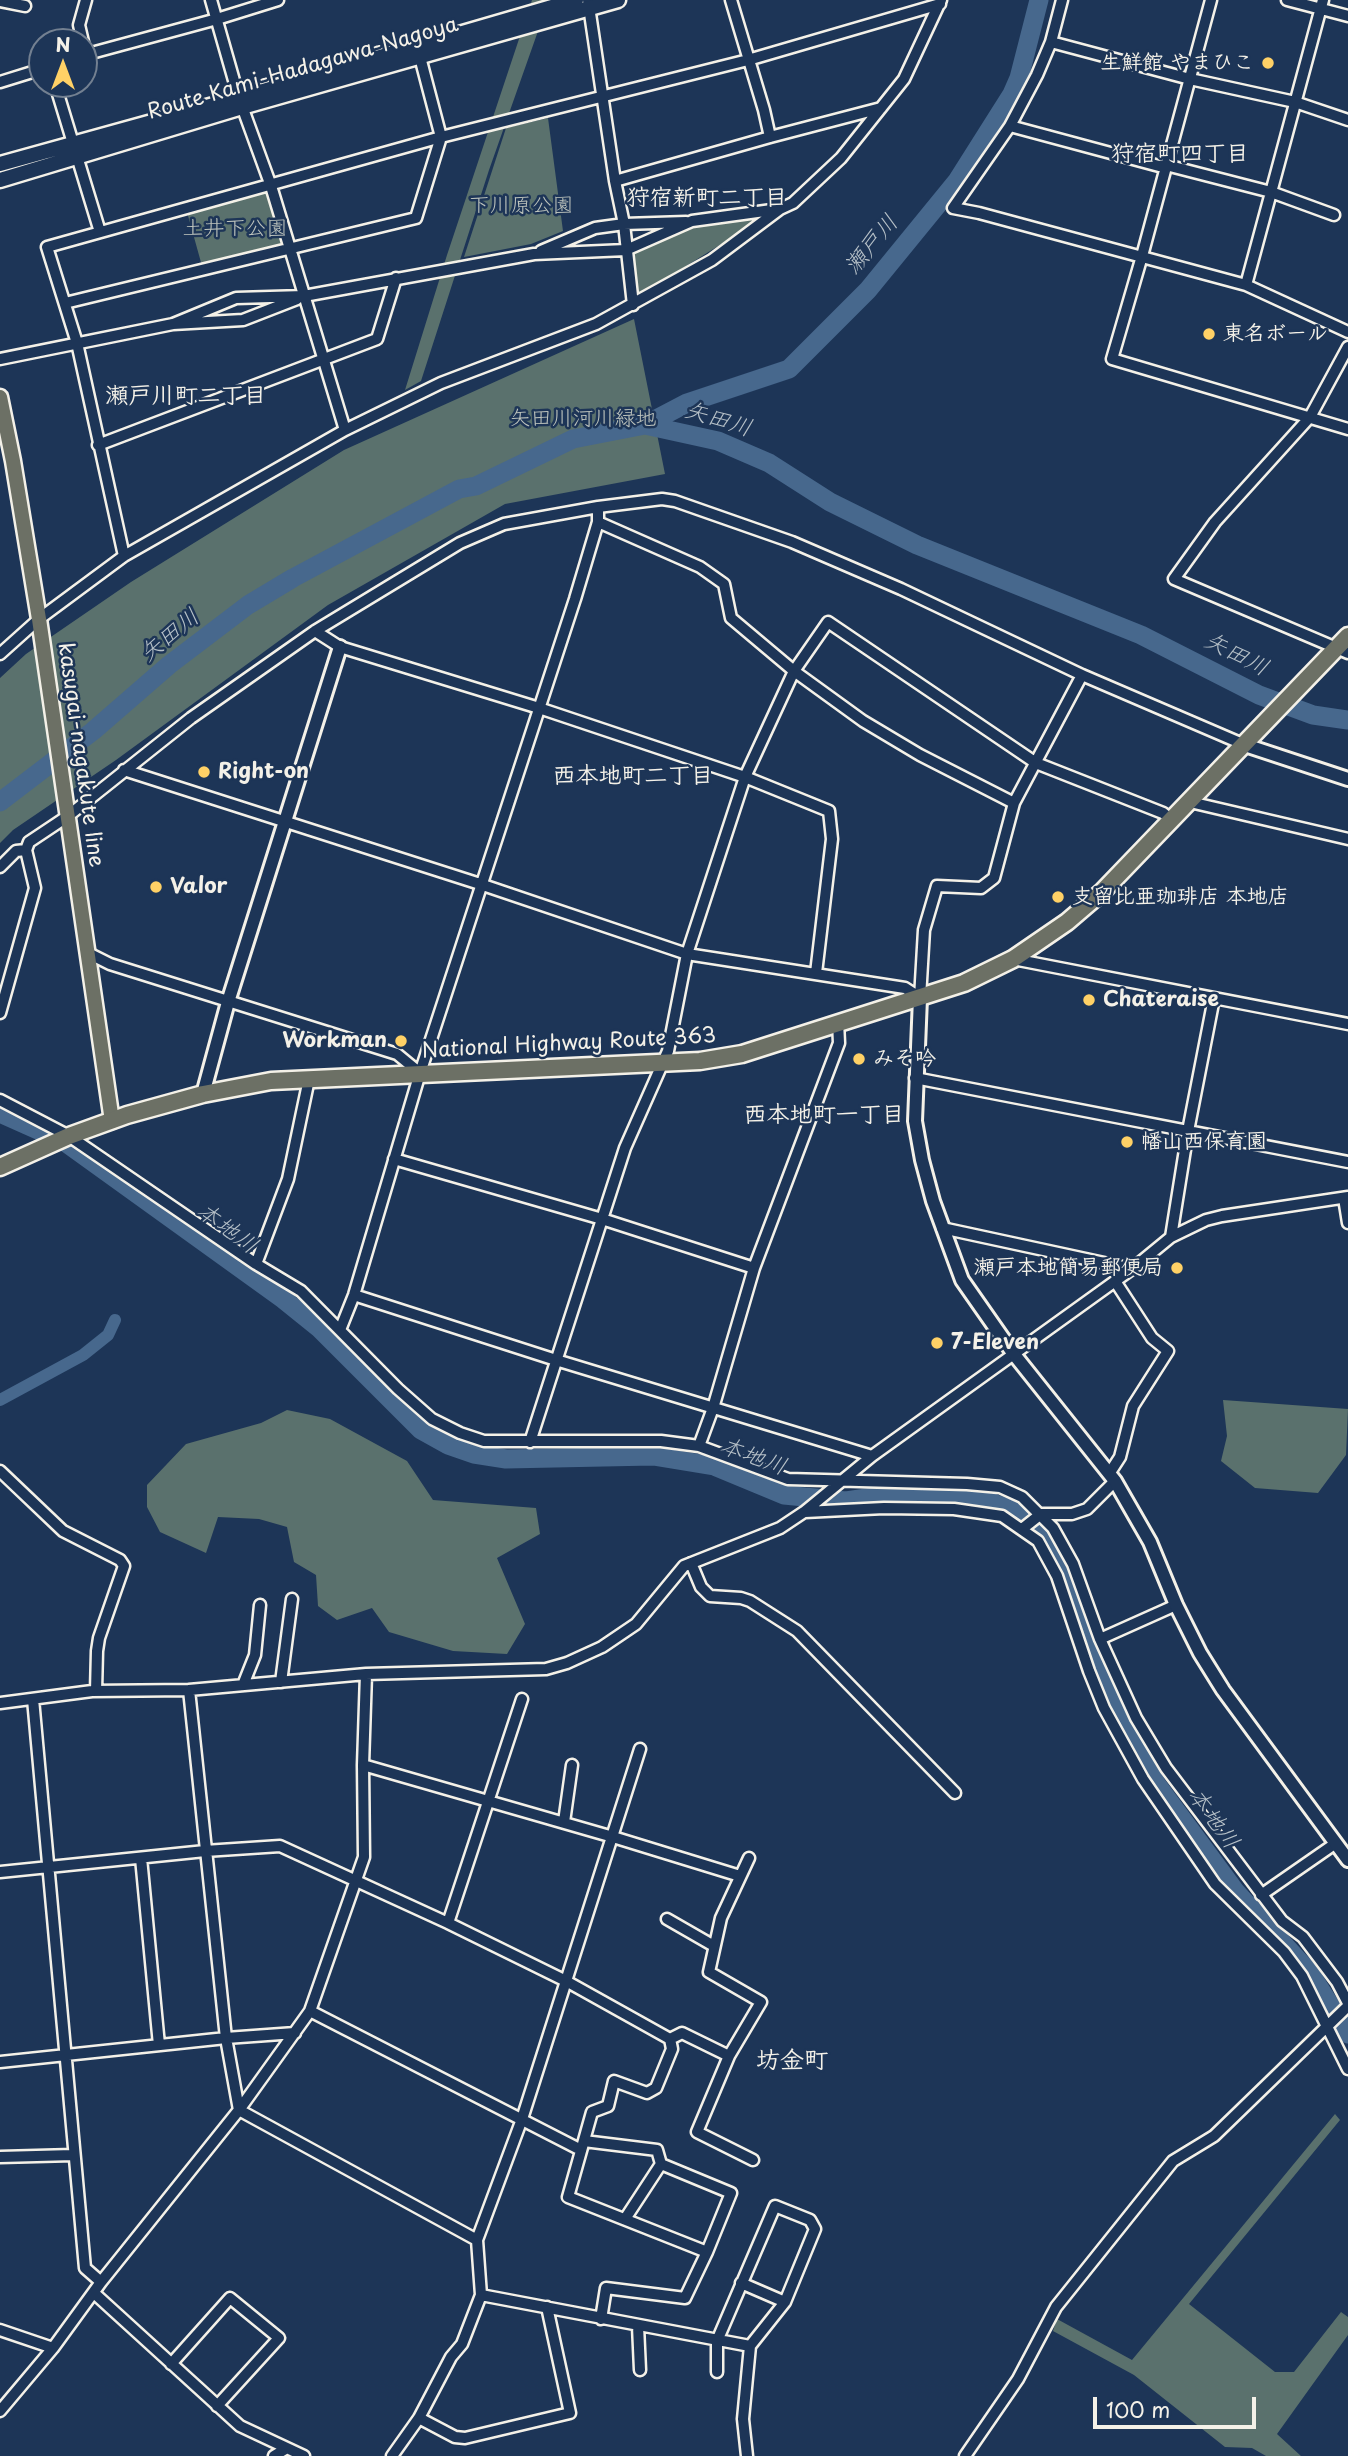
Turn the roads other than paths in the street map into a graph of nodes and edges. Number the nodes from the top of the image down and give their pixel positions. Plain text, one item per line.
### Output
1 (86, 0) edge
2 (211, 0) edge
3 (278, 0) edge
4 (576, 0) edge
5 (618, 0) edge
6 (731, 0) edge
7 (1062, 0) edge
8 (1211, 0) edge
9 (1287, 0) edge
10 (0, 1) edge
11 (940, 2) edge
12 (588, 4) edge
13 (1321, 4) edge
14 (25, 6) dead end
15 (1348, 16) edge
16 (217, 19) junction
17 (80, 28) edge
18 (1051, 42) junction
19 (98, 50) edge
20 (420, 57) junction
21 (748, 60) junction
22 (28, 73) edge
23 (1190, 79) junction
24 (0, 82) edge
25 (59, 98) edge
26 (603, 98) junction
27 (241, 102) junction
28 (1295, 103) junction
29 (882, 108) junction
30 (1348, 120) edge
31 (1010, 126) junction
32 (441, 137) junction
33 (769, 137) junction
34 (74, 150) junction
35 (0, 164) edge
36 (1166, 165) junction
37 (0, 180) edge
38 (615, 181) junction
39 (271, 186) junction
40 (1271, 192) junction
41 (780, 209) junction
42 (1334, 215) dead end
43 (692, 221) junction
44 (624, 224) junction
45 (100, 232) junction
46 (289, 250) junction
47 (626, 250) junction
48 (534, 254) junction
49 (1142, 256) junction
50 (396, 278) junction
51 (1246, 285) junction
52 (304, 296) junction
53 (65, 303) junction
54 (633, 304) junction
55 (173, 324) junction
56 (1348, 332) edge
57 (77, 343) junction
58 (1348, 347) edge
59 (0, 359) edge
60 (324, 360) junction
61 (0, 397) edge
62 (1310, 417) junction
63 (1348, 429) edge
64 (345, 430) junction
65 (98, 445) junction
66 (598, 507) junction
67 (598, 522) junction
68 (124, 556) junction
69 (39, 622) junction
70 (315, 631) junction
71 (340, 647) junction
72 (1341, 647) edge
73 (0, 654) edge
74 (794, 670) junction
75 (1082, 675) junction
76 (539, 708) junction
77 (1247, 742) junction
78 (1036, 763) junction
79 (124, 770) junction
80 (745, 776) junction
81 (1348, 779) edge
82 (1190, 802) junction
83 (1014, 803) junction
84 (67, 811) junction
85 (1172, 820) junction
86 (285, 822) junction
87 (1348, 839) edge
88 (26, 850) junction
89 (0, 867) edge
90 (480, 884) junction
91 (88, 953) junction
92 (687, 954) junction
93 (1013, 959) junction
94 (816, 973) junction
95 (920, 998) junction
96 (1214, 998) junction
97 (228, 1002) junction
98 (0, 1013) edge
99 (838, 1022) junction
100 (1348, 1024) edge
101 (664, 1062) junction
102 (420, 1073) junction
103 (915, 1078) junction
104 (309, 1079) junction
105 (203, 1094) junction
106 (0, 1100) edge
107 (112, 1121) junction
108 (1188, 1130) junction
109 (68, 1137) junction
110 (394, 1158) junction
111 (1348, 1162) edge
112 (0, 1167) edge
113 (1346, 1198) edge
114 (602, 1219) junction
115 (1348, 1223) edge
116 (942, 1228) junction
117 (1171, 1237) junction
118 (256, 1264) junction
119 (754, 1268) junction
120 (1132, 1269) junction
121 (1115, 1281) junction
122 (354, 1295) junction
123 (340, 1330) junction
124 (1013, 1353) junction
125 (556, 1360) junction
126 (713, 1408) junction
127 (530, 1442) junction
128 (699, 1446) junction
129 (872, 1456) junction
130 (0, 1471) edge
131 (1112, 1478) junction
132 (844, 1480) junction
133 (804, 1512) junction
134 (1041, 1514) junction
135 (1022, 1529) junction
136 (691, 1563) junction
137 (292, 1599) dead end
138 (260, 1605) dead end
139 (1176, 1605) junction
140 (1100, 1639) junction
141 (366, 1674) junction
142 (281, 1682) junction
143 (243, 1685) junction
144 (190, 1690) junction
145 (96, 1691) junction
146 (33, 1699) junction
147 (522, 1699) dead end
148 (0, 1703) edge
149 (640, 1749) dead end
150 (363, 1765) junction
151 (572, 1765) dead end
152 (955, 1794) dead end
153 (490, 1801) junction
154 (564, 1822) junction
155 (613, 1837) junction
156 (1336, 1843) junction
157 (205, 1851) junction
158 (141, 1857) junction
159 (749, 1858) dead end
160 (1348, 1860) edge
161 (47, 1868) junction
162 (0, 1872) edge
163 (740, 1876) junction
164 (357, 1881) junction
165 (1261, 1895) junction
166 (667, 1919) dead end
167 (448, 1923) junction
168 (714, 1946) junction
169 (566, 1981) junction
170 (1348, 2004) edge
171 (310, 2011) junction
172 (1326, 2028) junction
173 (295, 2033) junction
174 (226, 2038) junction
175 (670, 2039) junction
176 (159, 2045) junction
177 (64, 2056) junction
178 (729, 2056) junction
179 (0, 2062) edge
180 (1348, 2069) edge
181 (239, 2110) junction
182 (522, 2119) junction
183 (582, 2146) junction
184 (73, 2155) junction
185 (0, 2157) edge
186 (753, 2160) dead end
187 (661, 2164) junction
188 (625, 2219) junction
189 (477, 2240) junction
190 (708, 2252) junction
191 (101, 2282) junction
192 (741, 2283) junction
193 (94, 2293) junction
194 (481, 2295) junction
195 (785, 2302) junction
196 (547, 2307) junction
197 (601, 2319) junction
198 (638, 2326) junction
199 (0, 2330) edge
200 (717, 2341) junction
201 (750, 2346) junction
202 (53, 2348) junction
203 (171, 2364) junction
204 (640, 2370) dead end
205 (717, 2372) dead end
206 (217, 2406) junction
207 (0, 2412) edge
208 (419, 2418) junction
209 (287, 2448) junction
210 (274, 2456) edge
211 (304, 2456) edge
212 (391, 2456) edge
213 (747, 2456) edge
214 (965, 2456) edge

1 - 17 street
2 - 16 street
3 - 16 street
4 - 27 main road, Route Kami-Hadagawa-Nagoya
5 - 12 main road, Route Kami-Hadagawa-Nagoya
6 - 21 street
7 - 18 street
8 - 23 street
9 - 13 street
10 - 14 street
11 - 21 street
11 - 29 street
12 - 20 main road, Route Kami-Hadagawa-Nagoya
12 - 26 street
13 - 15 street
13 - 28 street
16 - 19 street
16 - 27 street
18 - 23 street
18 - 31 street
20 - 27 main road, Route Kami-Hadagawa-Nagoya
20 - 32 street
21 - 26 street
21 - 33 street
22 - 24 street
23 - 28 street
23 - 36 street
25 - 34 street
26 - 32 street
26 - 38 street
27 - 34 main road, Route Kami-Hadagawa-Nagoya
27 - 39 street
28 - 30 street
28 - 40 street
29 - 33 street
29 - 41 street
31 - 36 street
31 - 49 street
32 - 39 street
32 - 46 street
33 - 38 street
34 - 35 main road, Route Kami-Hadagawa-Nagoya
34 - 37 main road, Route Kami-Hadagawa-Nagoya
34 - 45 street
36 - 40 street
36 - 49 street
38 - 44 street
39 - 45 street
39 - 46 street
40 - 42 street
40 - 51 street
41 - 43 street
41 - 54 street
43 - 44 street
43 - 47 street
44 - 47 street
44 - 48 street
45 - 53 street
46 - 52 street
46 - 53 street
47 - 48 street
47 - 54 street
48 - 50 street
49 - 51 street
49 - 62 street
50 - 52 street
50 - 60 street
51 - 56 street
52 - 55 street
52 - 55 street
52 - 60 street
53 - 57 street
54 - 64 street
55 - 57 street
57 - 59 street
57 - 65 street
58 - 62 street
60 - 64 street
60 - 65 street
61 - 69 main road, kasugai-nagakute line
62 - 63 street
62 - 72 street
64 - 68 street
65 - 68 street
66 - 67 street
66 - 70 street
66 - 75 street
67 - 74 street
67 - 76 street
68 - 69 street
69 - 73 street
69 - 84 main road, kasugai-nagakute line
70 - 71 street
70 - 79 street
71 - 76 street
71 - 86 street
72 - 77 highway, National Highway Route 363
74 - 78 street
74 - 80 street
74 - 83 street
75 - 77 street
75 - 78 street
76 - 80 street
76 - 90 street
77 - 81 street
77 - 82 highway, National Highway Route 363
78 - 83 street
78 - 85 street
79 - 84 street
79 - 86 street
80 - 92 street
80 - 94 street
82 - 85 highway, National Highway Route 363
82 - 87 street
83 - 95 street
84 - 88 street
84 - 91 main road, kasugai-nagakute line
85 - 93 highway, National Highway Route 363
86 - 90 street
86 - 97 street
88 - 89 street
88 - 98 street
90 - 92 street
90 - 102 street
91 - 97 street
91 - 107 main road, kasugai-nagakute line
92 - 94 street
92 - 101 street
93 - 95 highway, National Highway Route 363
93 - 96 street
94 - 95 street
95 - 99 highway, National Highway Route 363
95 - 103 street
96 - 100 street
96 - 108 street
97 - 102 street
97 - 105 street
99 - 101 highway, National Highway Route 363
99 - 119 street
101 - 102 highway, National Highway Route 363
101 - 114 street
102 - 104 highway, National Highway Route 363
102 - 110 street
103 - 108 street
103 - 116 street
104 - 105 highway, National Highway Route 363
104 - 118 street
105 - 107 highway, National Highway Route 363
106 - 109 street
107 - 109 highway, National Highway Route 363
108 - 111 street
108 - 117 street
109 - 112 highway, National Highway Route 363
109 - 118 street
110 - 114 street
110 - 122 street
113 - 115 street
113 - 117 street
114 - 119 street
114 - 125 street
116 - 120 street
116 - 124 street
117 - 120 street
118 - 123 street
119 - 126 street
120 - 121 street
121 - 124 street
121 - 131 street
122 - 123 street
122 - 125 street
123 - 127 street
124 - 129 street
124 - 131 street
125 - 126 street
125 - 127 street
126 - 128 street
126 - 129 street
127 - 128 street
128 - 132 street
129 - 132 street
130 - 145 street
131 - 134 street
131 - 139 street
132 - 133 street
132 - 134 street
133 - 135 street
133 - 136 street
134 - 135 street
134 - 140 street
135 - 172 street
136 - 141 street
136 - 152 street
137 - 142 street
138 - 143 street
139 - 140 street
139 - 156 street
140 - 165 street
141 - 142 street
141 - 150 street
142 - 143 street
143 - 144 street
144 - 145 street
144 - 157 street
145 - 146 street
146 - 148 street
146 - 161 street
147 - 153 street
149 - 155 street
150 - 153 street
150 - 164 street
151 - 154 street
153 - 154 street
153 - 167 street
154 - 155 street
155 - 163 street
155 - 169 street
156 - 160 street
156 - 165 street
157 - 158 street
157 - 164 street
157 - 174 street
158 - 161 street
158 - 176 street
159 - 163 street
161 - 162 street
161 - 177 street
163 - 168 street
164 - 167 street
164 - 171 street
165 - 170 street
166 - 168 street
167 - 169 street
168 - 178 street
169 - 175 street
169 - 182 street
170 - 172 street
171 - 173 street
171 - 182 street
172 - 180 street
172 - 214 street
173 - 174 street
173 - 181 street
174 - 176 street
174 - 181 street
175 - 178 street
175 - 183 street
176 - 177 street
177 - 179 street
177 - 184 street
178 - 186 street
181 - 189 street
181 - 191 street
182 - 183 street
182 - 189 street
183 - 187 street
183 - 188 street
184 - 185 street
184 - 191 street
187 - 188 street
187 - 190 street
188 - 190 street
189 - 194 street
190 - 197 street
191 - 193 street
192 - 195 street
192 - 195 street
192 - 200 street
193 - 202 street
193 - 203 street
194 - 196 street
194 - 208 street
195 - 201 street
196 - 197 street
196 - 208 street
197 - 198 street
198 - 200 street
198 - 204 street
199 - 202 street
200 - 201 street
200 - 205 street
201 - 213 street
202 - 207 street
203 - 206 street
203 - 206 street
206 - 209 street
208 - 212 street
209 - 210 street
209 - 211 street

